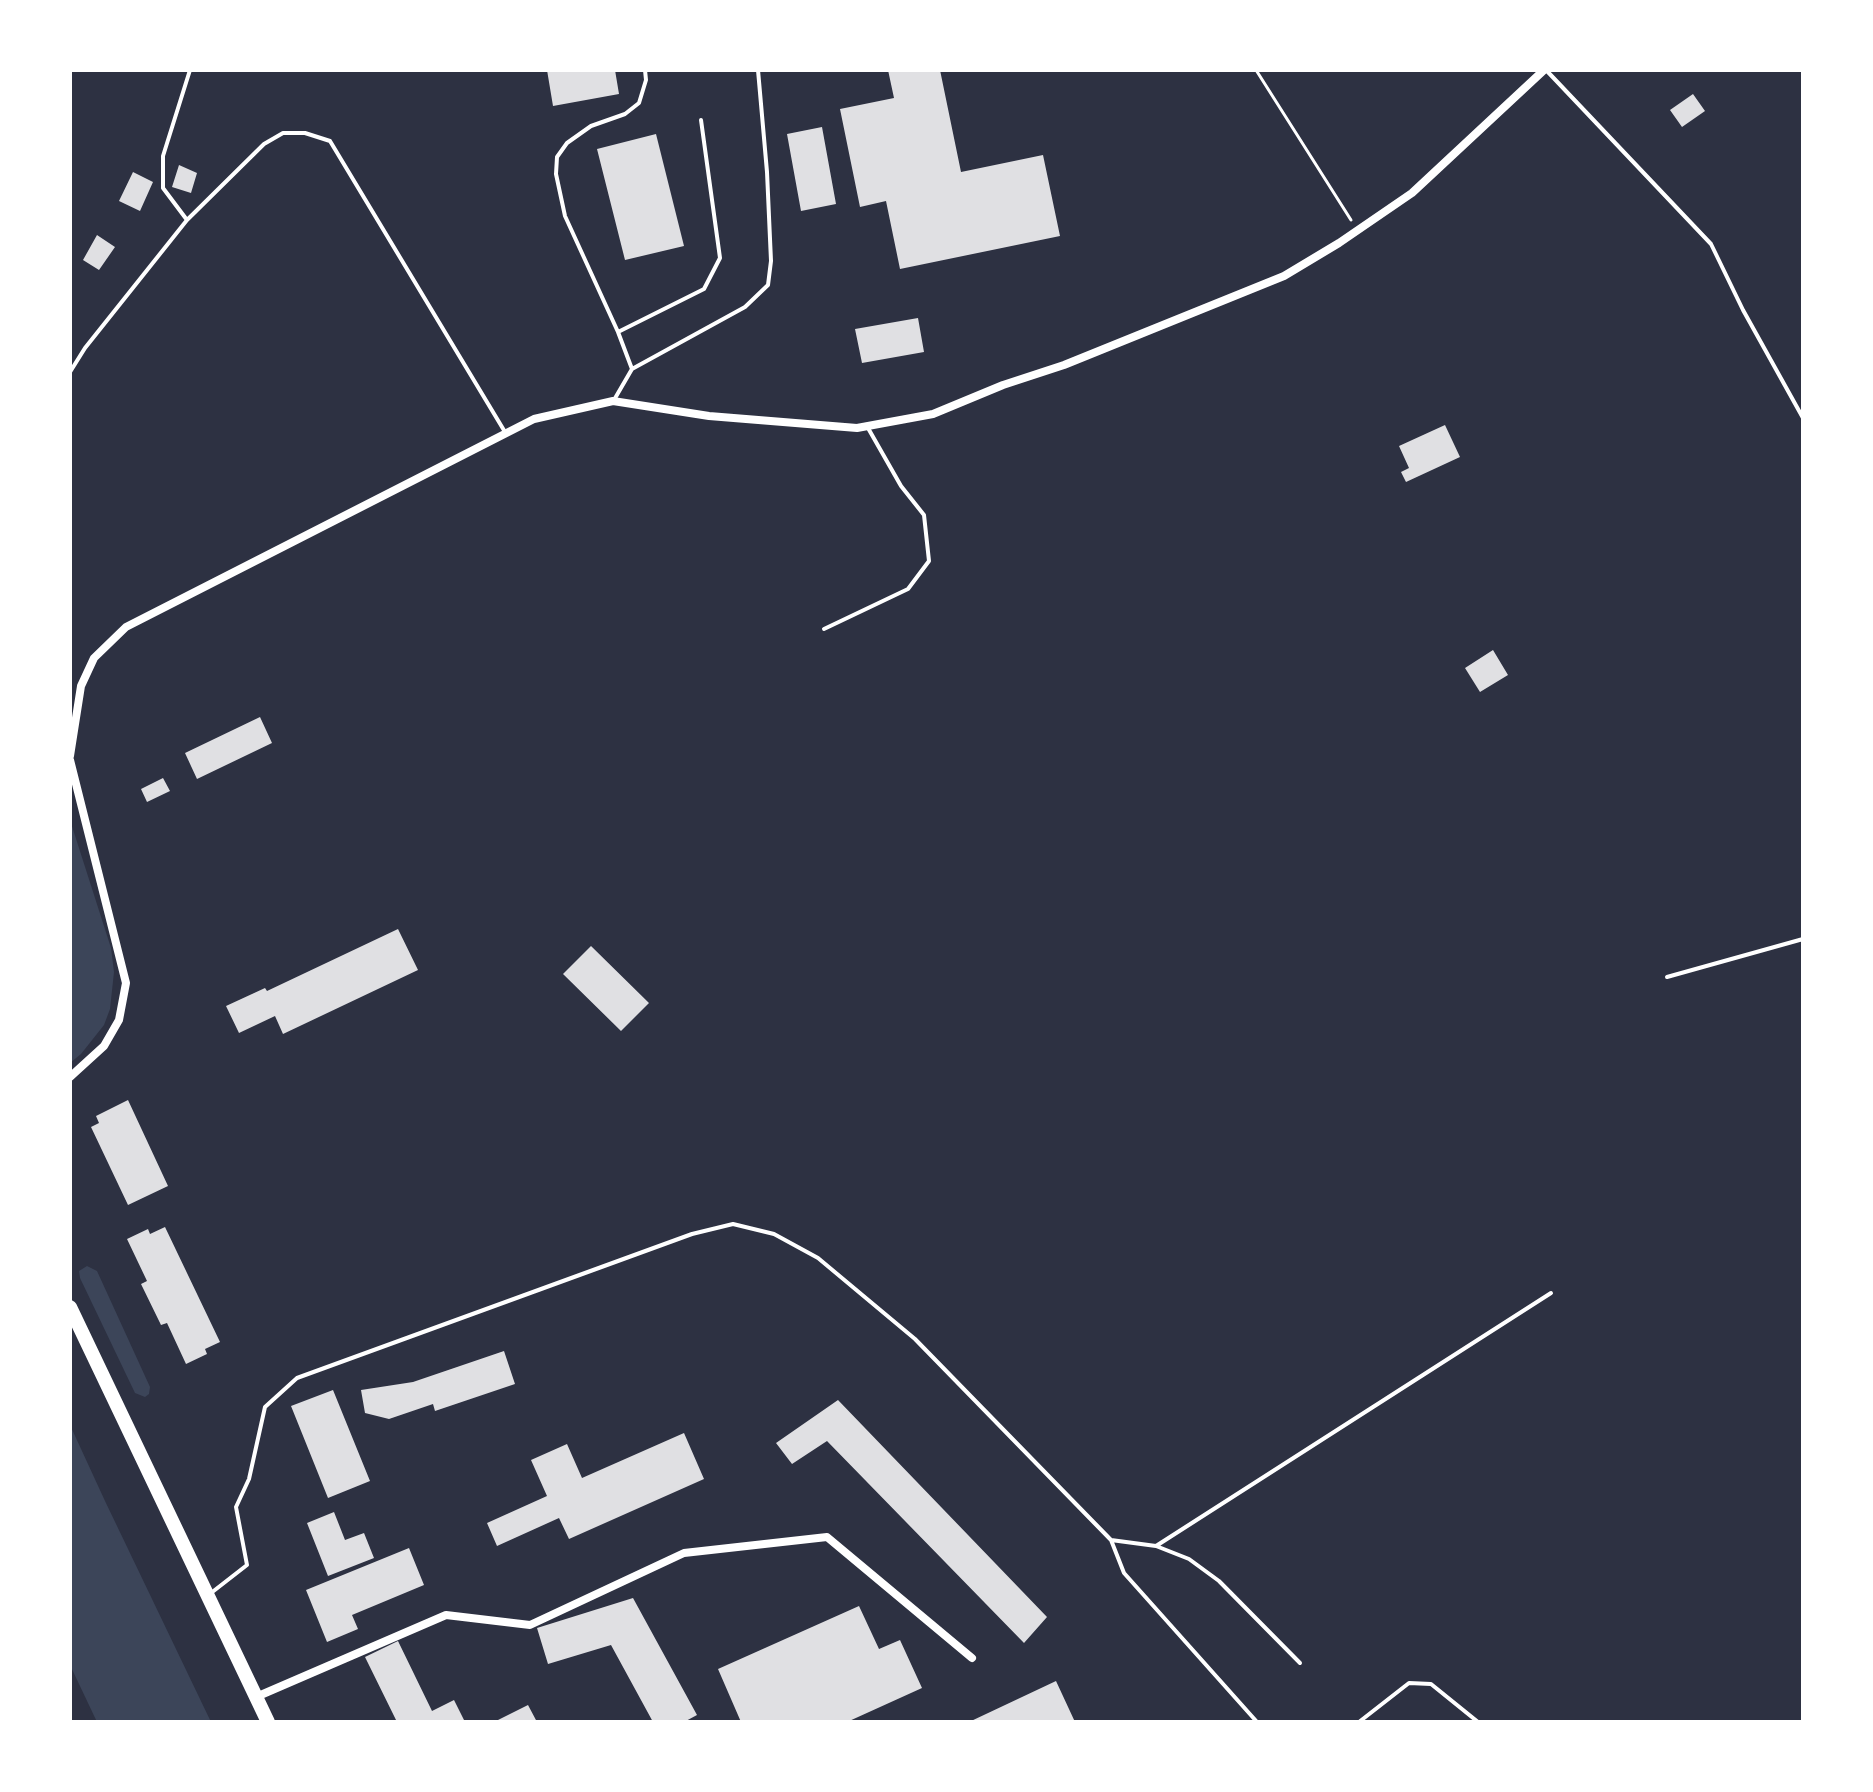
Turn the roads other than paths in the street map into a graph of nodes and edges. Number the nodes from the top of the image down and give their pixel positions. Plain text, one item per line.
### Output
1 (190, 70) edge
2 (645, 70) edge
3 (758, 70) edge
4 (1545, 70) edge
5 (701, 120) dead end
6 (187, 220) junction
7 (618, 332) junction
8 (632, 369) junction
9 (70, 372) edge
10 (613, 401) junction
11 (1803, 418) edge
12 (866, 426) junction
13 (506, 433) junction
14 (824, 629) dead end
15 (70, 682) edge
16 (81, 686) junction
17 (70, 758) edge
18 (1803, 939) edge
19 (1667, 977) dead end
20 (70, 1077) edge
21 (1551, 1293) dead end
22 (70, 1307) edge
23 (1111, 1540) junction
24 (1156, 1546) junction
25 (207, 1596) junction
26 (972, 1658) dead end
27 (1300, 1663) dead end
28 (256, 1697) junction
29 (268, 1722) edge
30 (1257, 1722) edge
31 (1359, 1722) edge
32 (1478, 1722) edge

1 - 6 lane
2 - 7 lane
3 - 8 lane
4 - 11 lane
4 - 12 street
5 - 7 lane
6 - 9 lane
6 - 13 lane
7 - 8 lane
8 - 10 lane
10 - 12 street
10 - 13 street
12 - 14 lane
13 - 16 street
15 - 16 lane
16 - 17 street
17 - 20 street
18 - 19 lane
21 - 24 lane
22 - 25 main road
23 - 24 lane
23 - 25 lane
23 - 30 lane
24 - 27 lane
25 - 28 main road
26 - 28 street
28 - 29 main road
31 - 32 lane

